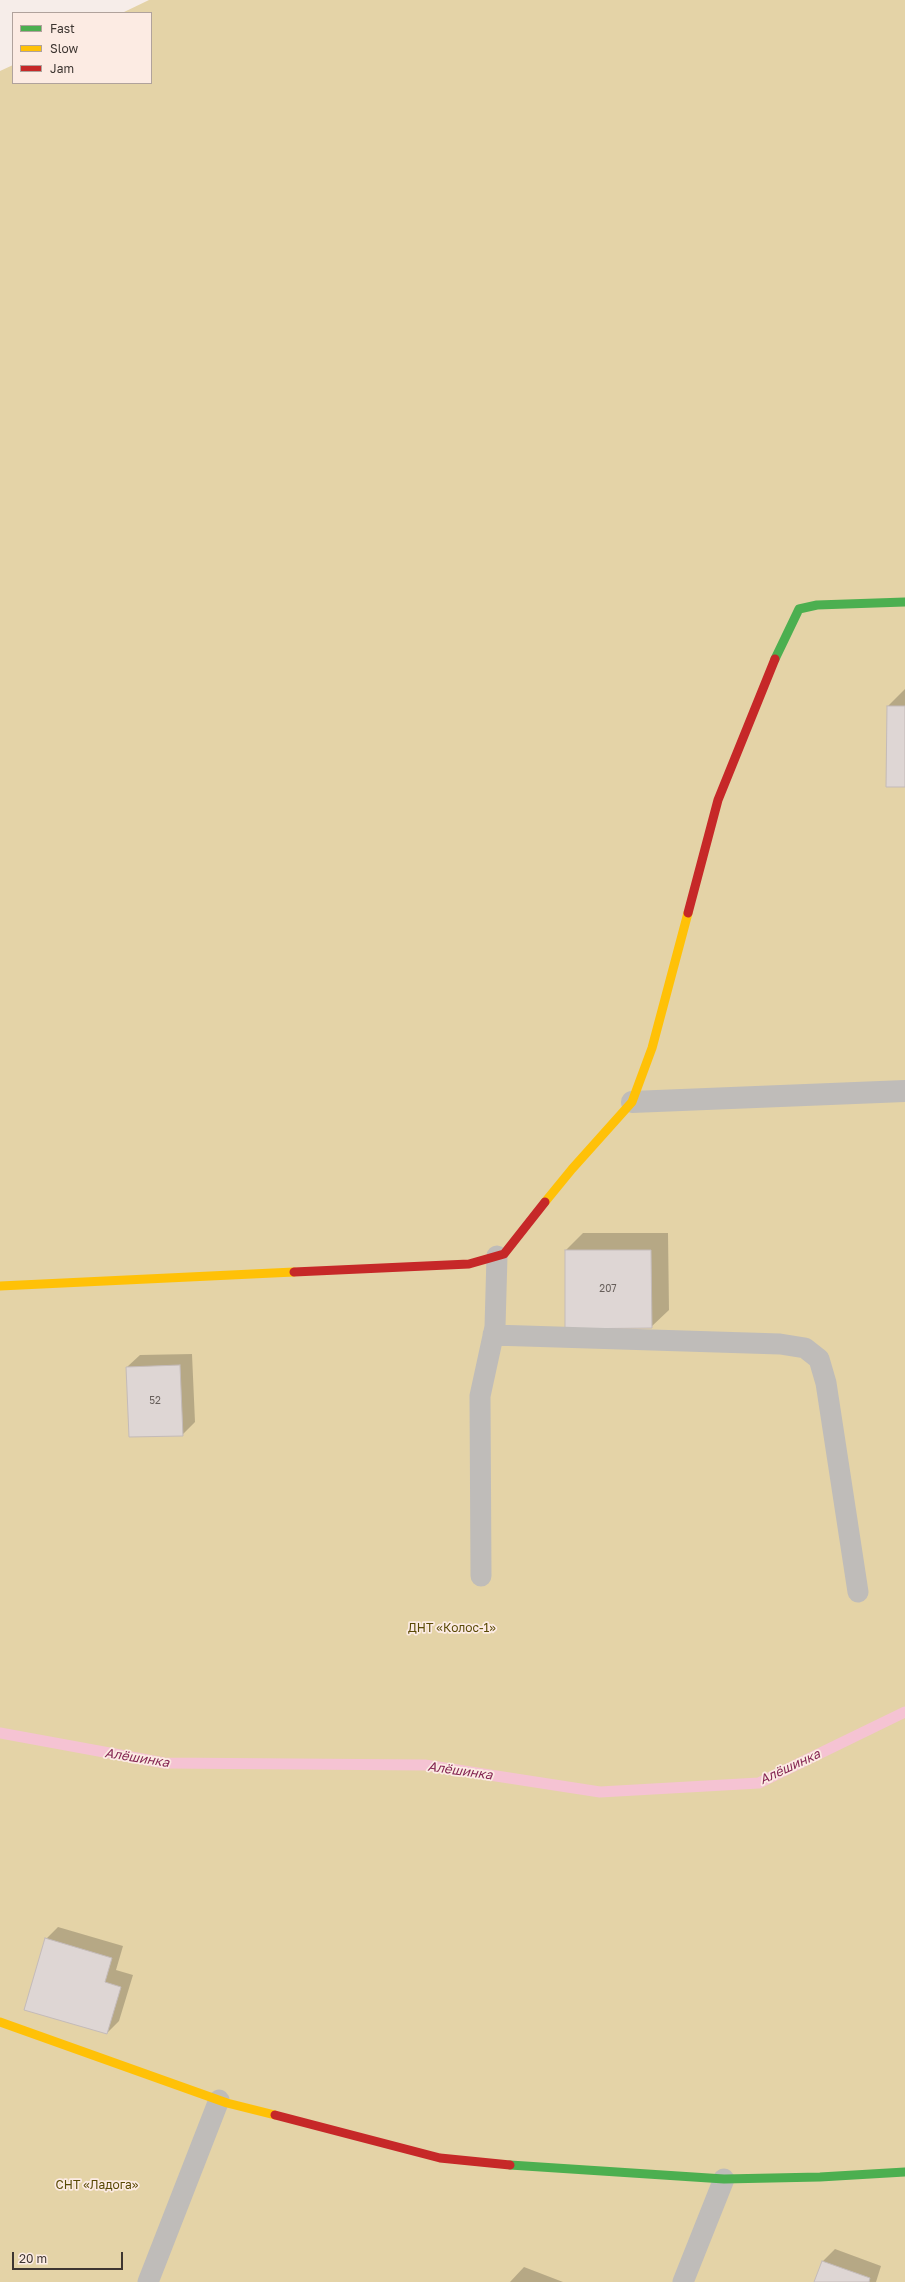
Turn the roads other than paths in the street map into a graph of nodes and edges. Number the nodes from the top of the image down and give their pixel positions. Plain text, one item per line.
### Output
1 (905, 602) edge
2 (905, 1091) edge
3 (632, 1102) junction
4 (497, 1256) junction
5 (0, 1286) edge
6 (493, 1335) junction
7 (481, 1576) dead end
8 (858, 1592) dead end
9 (0, 2022) edge
10 (219, 2100) junction
11 (905, 2172) edge
12 (724, 2179) junction
13 (148, 2282) edge
14 (683, 2282) edge

1 - 3 street
2 - 3 street
3 - 4 street
4 - 5 street
4 - 6 lane
6 - 7 lane
6 - 8 lane
9 - 10 street
10 - 12 street
10 - 13 lane
11 - 12 street
12 - 14 lane

